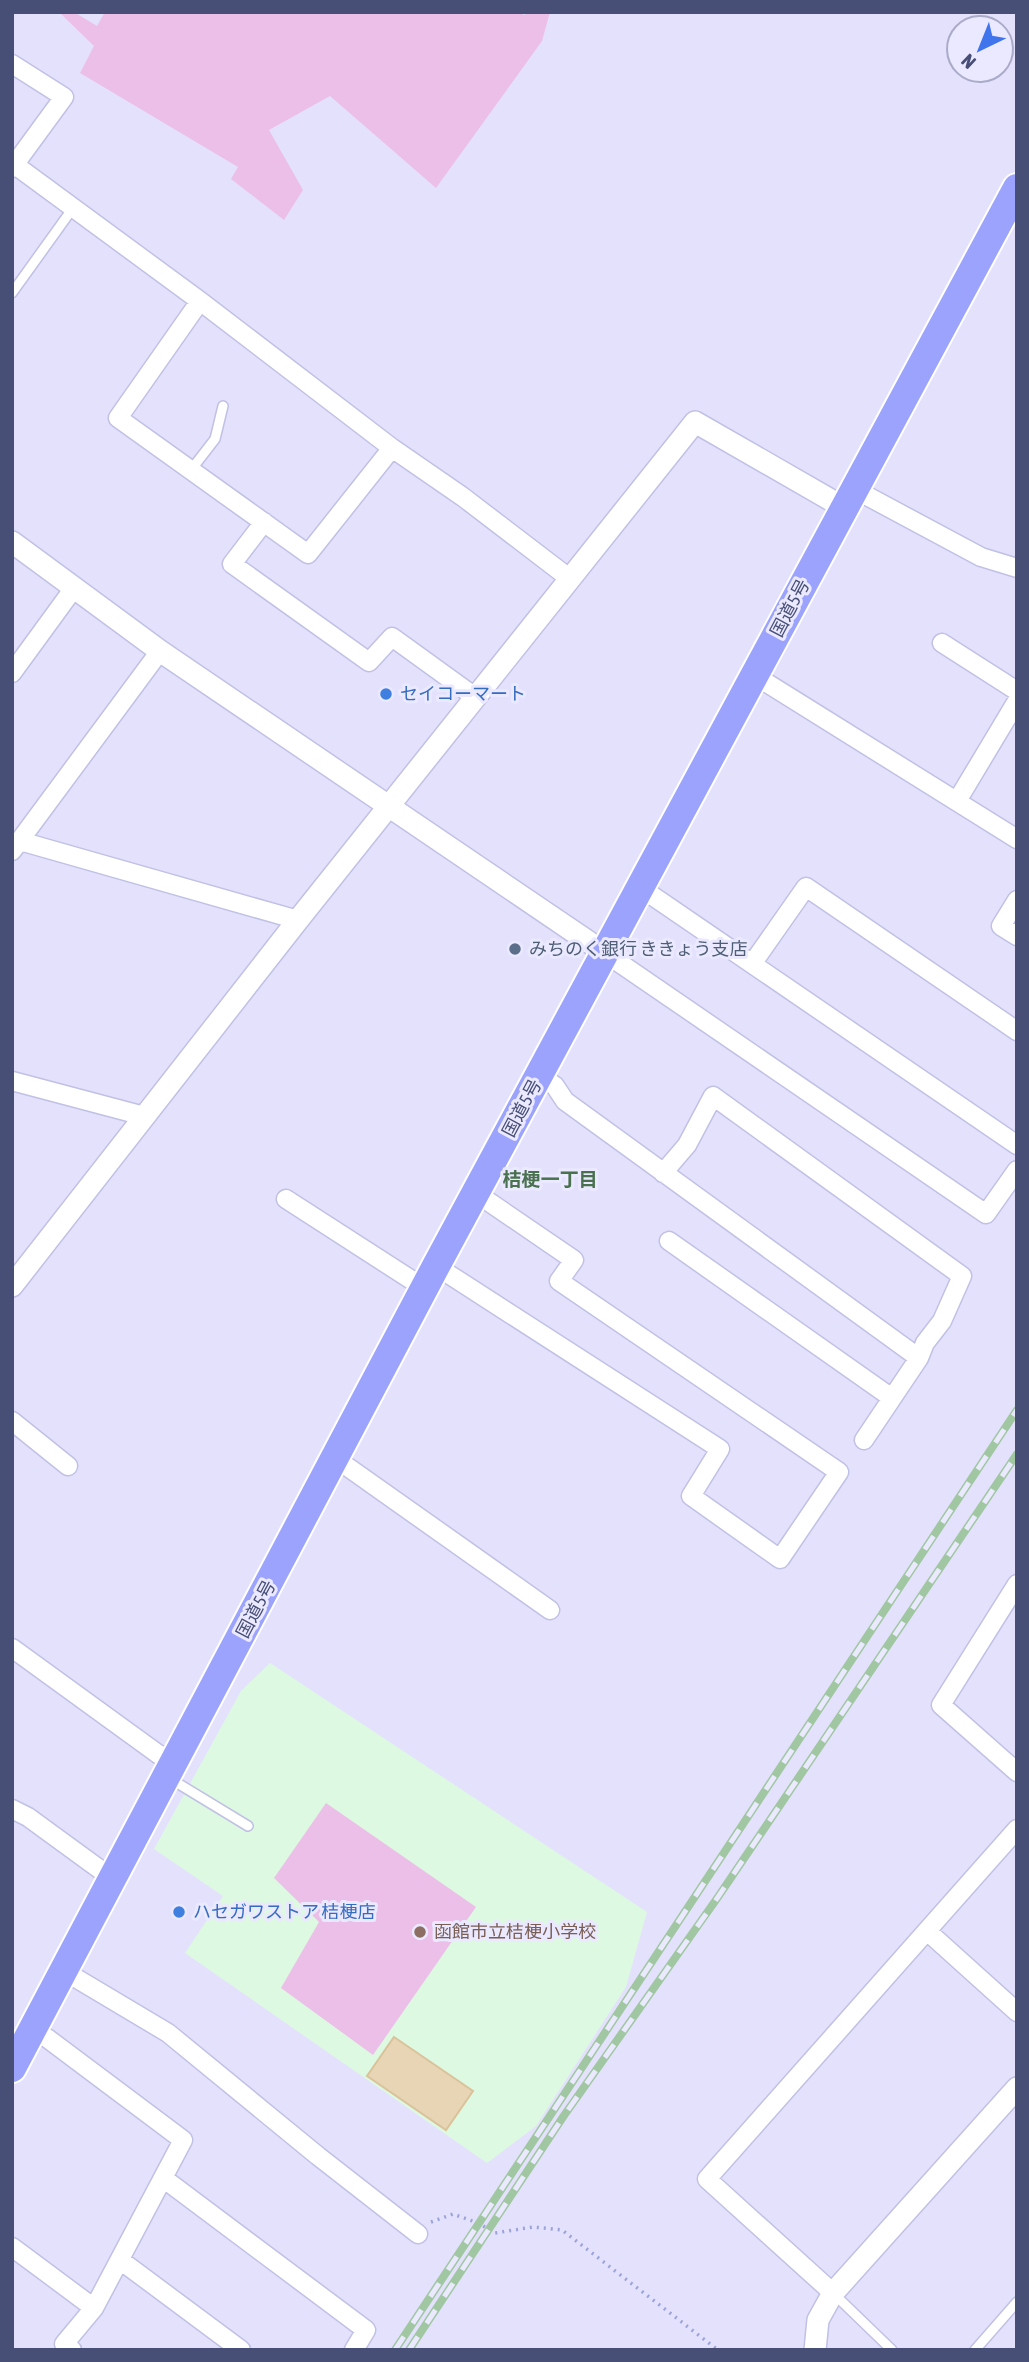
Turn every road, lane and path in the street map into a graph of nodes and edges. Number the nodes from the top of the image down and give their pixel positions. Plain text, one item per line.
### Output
1 (12, 64) edge
2 (13, 167) edge
3 (1017, 188) edge
4 (73, 208) junction
5 (12, 293) edge
6 (200, 300) junction
7 (223, 406) dead end
8 (391, 448) junction
9 (191, 470) junction
10 (849, 497) junction
11 (264, 522) junction
12 (12, 542) edge
13 (1017, 568) edge
14 (569, 578) junction
15 (74, 588) junction
16 (942, 643) dead end
17 (160, 652) junction
18 (12, 673) edge
19 (754, 675) junction
20 (1017, 691) edge
21 (475, 697) junction
22 (1017, 701) edge
23 (957, 801) junction
24 (388, 807) junction
25 (1017, 839) edge
26 (16, 846) edge
27 (641, 888) junction
28 (1017, 900) edge
29 (298, 920) junction
30 (1017, 936) edge
31 (605, 953) junction
32 (752, 964) junction
33 (1017, 1031) edge
34 (540, 1075) junction
35 (12, 1081) edge
36 (144, 1116) junction
37 (1017, 1145) edge
38 (1017, 1170) edge
39 (663, 1173) junction
40 (476, 1193) junction
41 (286, 1199) dead end
42 (670, 1241) dead end
43 (430, 1277) junction
44 (12, 1286) edge
45 (919, 1358) junction
46 (892, 1398) junction
47 (12, 1422) edge
48 (864, 1440) dead end
49 (335, 1458) junction
50 (68, 1466) dead end
51 (1017, 1584) edge
52 (550, 1610) dead end
53 (12, 1648) edge
54 (171, 1770) junction
55 (1017, 1772) edge
56 (12, 1809) edge
57 (248, 1826) dead end
58 (1017, 1829) edge
59 (113, 1878) junction
60 (927, 1931) junction
61 (64, 1971) junction
62 (1017, 2012) edge
63 (33, 2030) junction
64 (12, 2068) edge
65 (1017, 2088) edge
66 (163, 2178) junction
67 (418, 2234) joint
68 (12, 2247) edge
69 (120, 2260) junction
70 (833, 2293) junction
71 (1017, 2302) edge
72 (94, 2308) junction
73 (72, 2350) edge
74 (241, 2350) edge
75 (354, 2350) edge
76 (718, 2350) edge
77 (815, 2350) edge
78 (892, 2350) edge
79 (975, 2350) edge

1 - 2 street
2 - 4 street
3 - 10 highway, 国道5号
4 - 5 lane
4 - 6 street
6 - 8 street
6 - 9 street
7 - 9 lane
8 - 11 street
8 - 14 street
9 - 11 street
10 - 13 street
10 - 14 street
10 - 19 highway, 国道5号
11 - 21 street
12 - 15 street
14 - 21 street
15 - 17 street
15 - 18 street
16 - 20 street
17 - 24 street
17 - 26 street
19 - 23 street
19 - 27 highway, 国道5号
21 - 24 street
22 - 23 street
23 - 25 street
24 - 29 street
24 - 31 street
26 - 29 street
27 - 31 highway, 国道5号
27 - 32 street
28 - 30 street
29 - 36 street
31 - 34 highway, 国道5号
31 - 38 street
32 - 33 street
32 - 37 street
34 - 39 street
34 - 40 highway, 国道5号
35 - 36 street
36 - 44 street
39 - 45 street
39 - 45 street
40 - 43 highway, 国道5号
40 - 43 street
41 - 43 street
42 - 46 street
43 - 49 highway, 国道5号
45 - 46 street
46 - 48 street
47 - 50 street
49 - 52 street
49 - 54 highway, 国道5号
51 - 55 street
53 - 54 street
54 - 57 lane
54 - 59 highway, 国道5号
56 - 59 street
58 - 60 street
59 - 61 highway, 国道5号
60 - 62 street
60 - 70 street
61 - 63 highway, 国道5号
61 - 67 street
63 - 64 highway, 国道5号
63 - 66 street
65 - 70 street
66 - 69 street
66 - 75 street
67 - 76 path
68 - 72 street
69 - 72 street
69 - 74 street
70 - 77 street
70 - 78 lane
71 - 79 lane
72 - 73 street

